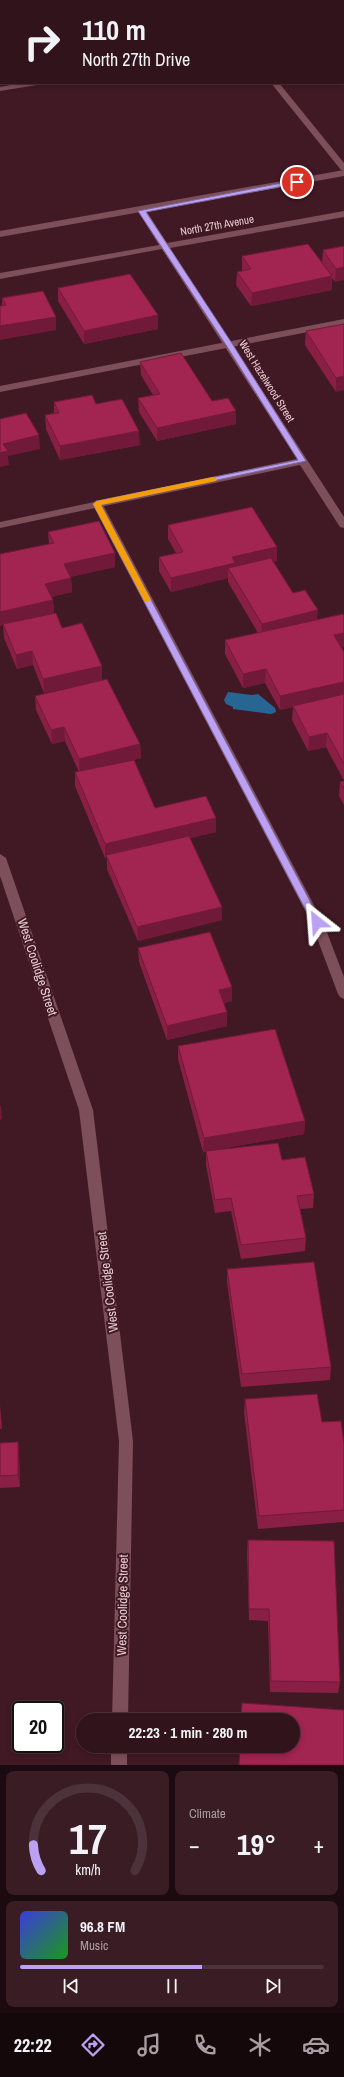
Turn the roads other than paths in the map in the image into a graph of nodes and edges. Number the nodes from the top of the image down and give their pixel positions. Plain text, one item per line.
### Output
1 (31, 84) edge
2 (276, 84) edge
3 (0, 89) edge
4 (344, 168) edge
5 (344, 173) edge
6 (142, 211) junction
7 (344, 214) edge
8 (0, 234) edge
9 (165, 247) junction
10 (0, 276) edge
11 (344, 322) edge
12 (229, 345) junction
13 (0, 388) edge
14 (303, 461) junction
15 (97, 504) junction
16 (0, 525) edge
17 (344, 525) edge
18 (0, 858) edge
19 (344, 994) edge
20 (120, 1713) edge
21 (119, 1753) edge
22 (119, 1765) edge

1 - 3 street
2 - 4 street
5 - 6 street
6 - 8 street
6 - 9 street, West Hazelwood Street
7 - 9 street, North 27th Avenue
9 - 10 street, North 27th Avenue
9 - 12 street, West Hazelwood Street
11 - 12 street
12 - 13 street
12 - 14 street, West Hazelwood Street
14 - 15 street
14 - 17 street, West Hazelwood Street
15 - 16 street
15 - 19 street
18 - 20 street, West Coolidge Street
21 - 22 street

